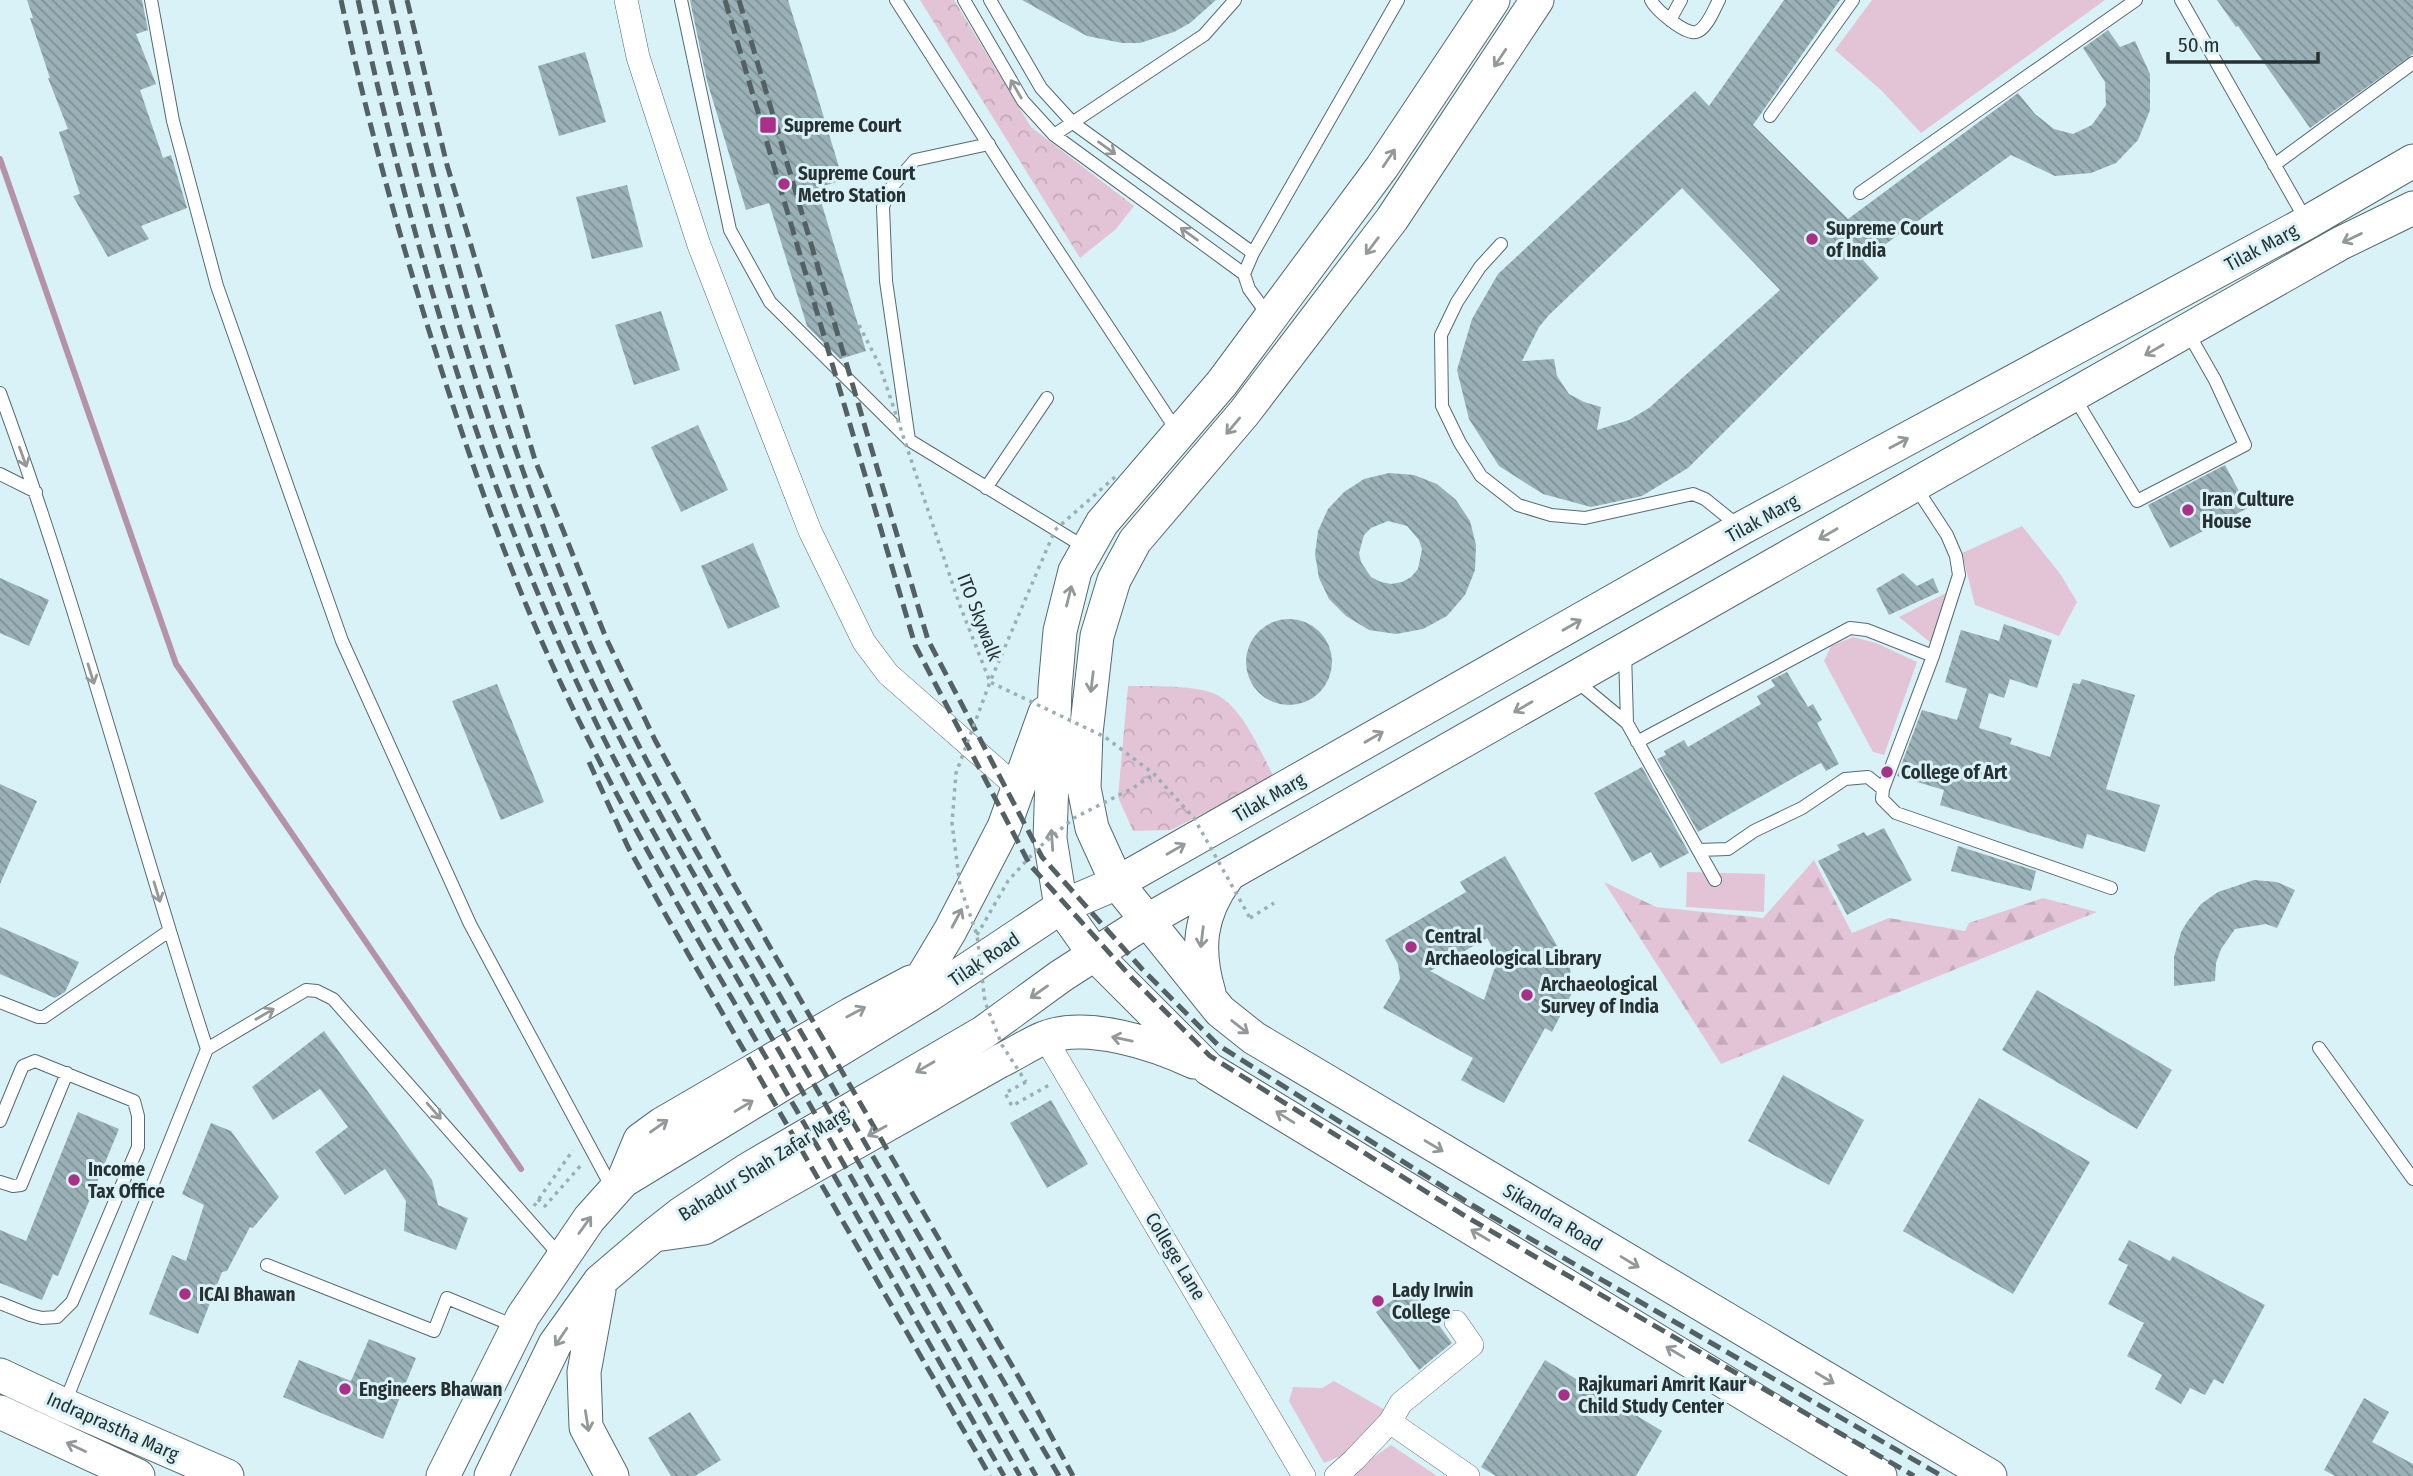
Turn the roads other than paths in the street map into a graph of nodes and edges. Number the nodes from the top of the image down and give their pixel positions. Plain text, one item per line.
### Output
1 (151, 0) edge
2 (626, 0) edge
3 (681, 0) edge
4 (896, 0) edge
5 (964, 0) edge
6 (990, 0) edge
7 (1235, 0) edge
8 (1493, 0) edge
9 (1537, 0) edge
10 (1651, 0) edge
11 (1681, 0) edge
12 (1718, 0) edge
13 (1853, 0) edge
14 (2136, 0) edge
15 (2181, 0) edge
16 (1396, 1) edge
17 (1670, 20) junction
18 (2413, 63) edge
19 (1770, 116) dead end
20 (1073, 123) junction
21 (1054, 135) junction
22 (989, 144) junction
23 (2413, 161) edge
24 (2274, 165) junction
25 (1860, 193) dead end
26 (2413, 208) edge
27 (2308, 222) junction
28 (1501, 244) dead end
29 (1253, 253) junction
30 (1244, 274) junction
31 (1271, 318) junction
32 (2186, 331) junction
33 (0, 393) edge
34 (2073, 396) junction
35 (1047, 398) dead end
36 (1179, 433) junction
37 (909, 440) junction
38 (1851, 469) junction
39 (0, 474) edge
40 (1914, 485) junction
41 (986, 488) junction
42 (36, 492) junction
43 (1874, 508) junction
44 (1742, 528) junction
45 (1087, 549) junction
46 (1060, 631) junction
47 (1097, 640) junction
48 (1625, 650) junction
49 (1933, 656) junction
50 (1574, 678) junction
51 (1055, 688) junction
52 (1627, 723) junction
53 (1637, 742) junction
54 (1018, 788) junction
55 (1883, 789) junction
56 (1699, 850) junction
57 (1227, 877) junction
58 (1715, 880) dead end
59 (1117, 883) junction
60 (2111, 888) dead end
61 (1059, 898) junction
62 (1148, 920) junction
63 (169, 931) junction
64 (1095, 955) junction
65 (923, 976) junction
66 (1211, 1001) junction
67 (0, 1002) edge
68 (984, 1032) junction
69 (1045, 1038) junction
70 (2319, 1048) dead end
71 (206, 1049) junction
72 (1284, 1057) junction
73 (1000, 1061) junction
74 (1209, 1069) junction
75 (67, 1073) junction
76 (1256, 1099) junction
77 (0, 1121) edge
78 (2413, 1179) edge
79 (0, 1182) edge
80 (619, 1186) junction
81 (654, 1235) junction
82 (562, 1258) junction
83 (267, 1265) dead end
84 (600, 1281) junction
85 (0, 1303) edge
86 (1456, 1322) dead end
87 (517, 1327) junction
88 (0, 1374) edge
89 (64, 1405) junction
90 (0, 1412) edge
91 (1390, 1422) junction
92 (135, 1475) edge
93 (227, 1476) edge
94 (443, 1476) edge
95 (491, 1476) edge
96 (612, 1476) edge
97 (1304, 1476) edge
98 (1336, 1476) edge
99 (1468, 1476) edge
100 (1880, 1476) edge
101 (1990, 1476) edge

1 - 80 lane
2 - 54 street
3 - 37 lane
4 - 22 lane
21 -> 5 lane
6 - 20 lane
7 - 20 lane
31 -> 8 main road
9 -> 47 main road, Sikandra Road
10 - 17 lane
11 - 17 lane
12 - 17 lane
13 - 19 lane
14 - 25 lane
15 - 24 lane
16 - 29 lane
18 - 24 lane
20 - 21 lane
20 -> 29 lane
30 -> 21 lane
22 - 36 lane
22 - 37 lane
23 - 27 main road, Tilak Marg
24 - 27 lane
26 -> 32 main road, Tilak Marg
38 -> 27 main road, Tilak Marg
28 - 44 lane
29 - 30 lane
30 - 31 lane
31 - 36 main road
32 -> 34 main road, Tilak Marg
32 - 34 lane
33 -> 42 lane
34 - 40 main road, Tilak Marg
35 - 41 lane
36 - 45 main road
37 - 41 lane
38 - 43 main road
38 - 44 main road, Tilak Marg
39 - 42 lane
40 - 43 main road, Tilak Marg
40 - 49 lane
41 - 45 lane
42 -> 63 lane
43 -> 48 main road, Tilak Marg
59 -> 44 main road, Tilak Marg
46 -> 45 main road
46 - 47 main road
46 - 51 main road
47 -> 59 main road, Sikandra Road
48 - 50 main road, Tilak Marg
48 - 52 lane
49 - 53 lane
49 - 55 lane
50 - 52 lane
50 -> 57 main road, Tilak Marg
51 - 54 main road
61 -> 51 main road
52 - 53 lane
53 - 56 lane
65 -> 54 main road
55 - 56 lane
55 - 60 lane
56 - 58 lane
57 - 62 main road, Tilak Marg
57 -> 66 main road
59 - 61 main road, Tilak Marg
59 - 62 main road, Sikandra Road
61 - 64 main road
61 - 65 main road
80 -> 61 main road, Tilak Road
62 - 64 main road, Tilak Marg
62 - 66 main road, Sikandra Road
63 - 67 lane
63 - 71 lane
64 -> 68 main road
64 - 74 main road
80 -> 65 main road
66 -> 72 main road, Sikandra Road
68 - 73 main road
68 -> 81 main road, Bahadur Shah Zafar Marg
69 - 73 main road
74 -> 69 main road
69 - 97 street, College Lane
70 - 78 lane
71 -> 82 lane
71 - 89 lane
72 - 76 main road
72 -> 101 main road, Sikandra Road
73 -> 81 main road
74 - 76 main road
75 - 77 lane
75 - 79 lane
75 - 85 lane
100 -> 76 main road
82 -> 80 main road
81 - 84 main road, Bahadur Shah Zafar Marg
82 - 87 main road
83 - 87 lane
84 -> 95 main road, Bahadur Shah Zafar Marg
84 -> 96 main road
86 - 91 street
87 - 94 main road
88 - 89 main road, Indraprastha Marg
89 - 93 main road, Indraprastha Marg
92 -> 90 main road, Indraprastha Marg
91 - 98 street
91 - 99 street

